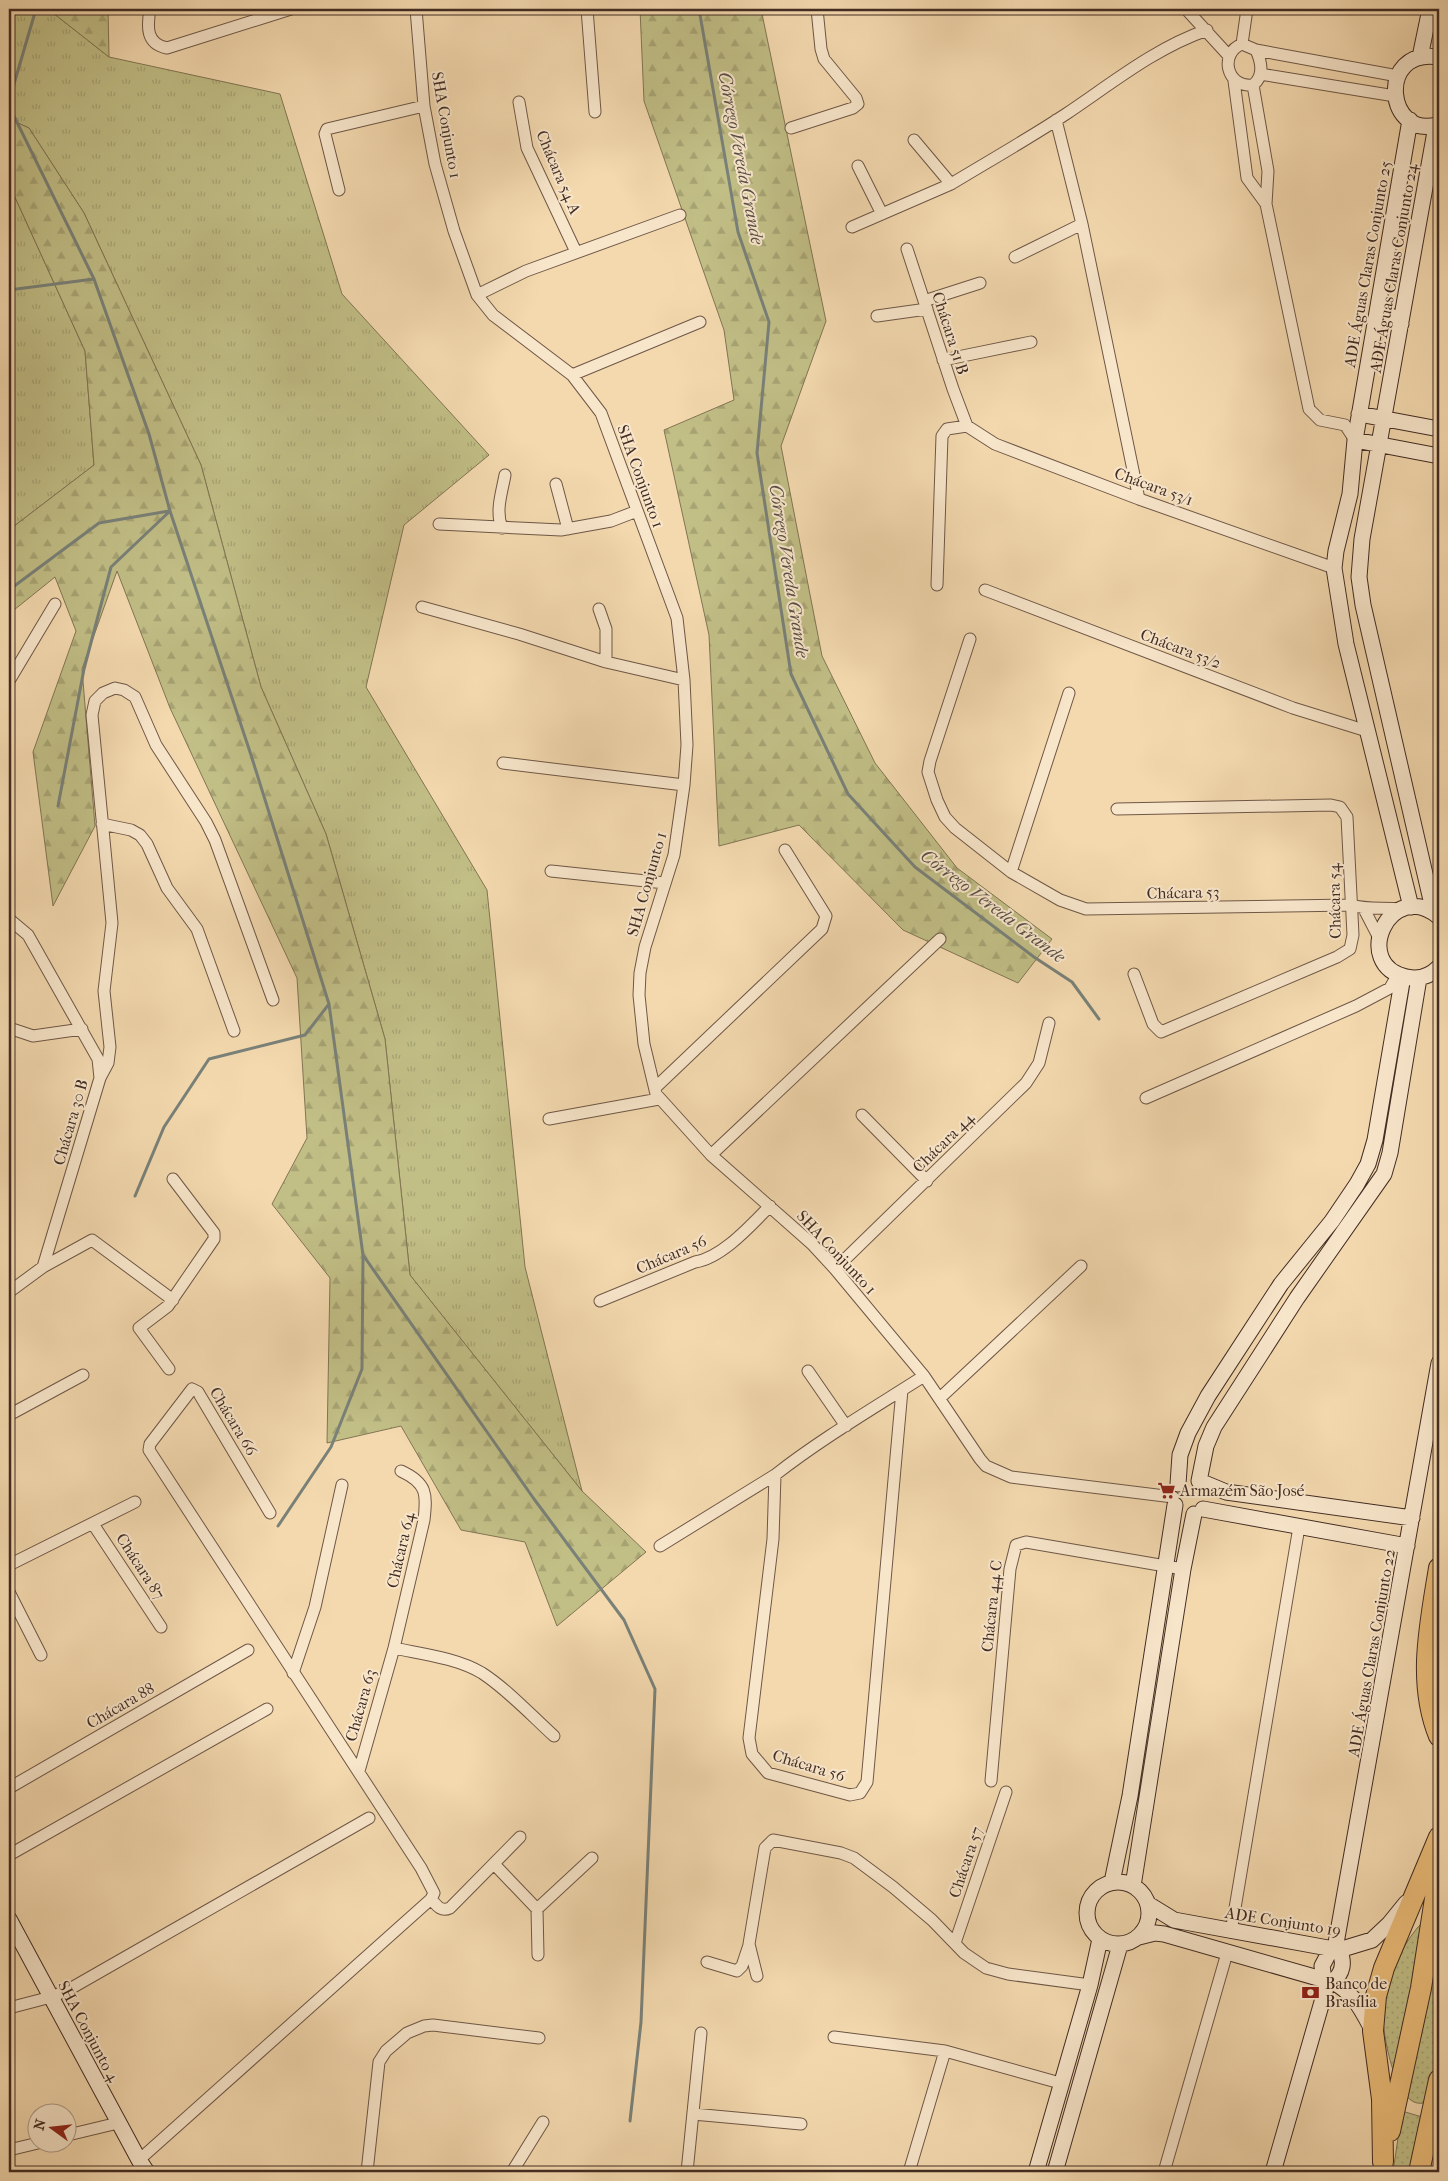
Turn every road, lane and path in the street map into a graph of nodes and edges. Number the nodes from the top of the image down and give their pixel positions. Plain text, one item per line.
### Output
1 (150, 9) edge
2 (416, 9) edge
3 (587, 9) edge
4 (817, 9) edge
5 (1186, 9) edge
6 (1247, 9) edge
7 (1430, 9) edge
8 (285, 10) edge
9 (1207, 30) junction
10 (1242, 44) junction
11 (1256, 50) junction
12 (1229, 56) junction
13 (1420, 57) junction
14 (1439, 57) edge
15 (1260, 74) junction
16 (1398, 76) junction
17 (1234, 81) junction
18 (1253, 85) junction
19 (1394, 96) junction
20 (519, 102) dead end
21 (424, 106) junction
22 (595, 112) dead end
23 (1056, 120) junction
24 (1410, 120) junction
25 (1437, 125) edge
26 (791, 128) dead end
27 (914, 140) dead end
28 (858, 166) dead end
29 (951, 184) junction
30 (339, 190) dead end
31 (1266, 204) junction
32 (882, 214) junction
33 (680, 215) dead end
34 (1082, 224) junction
35 (852, 227) dead end
36 (907, 249) dead end
37 (576, 252) junction
38 (1015, 257) dead end
39 (980, 283) dead end
40 (477, 295) junction
41 (925, 305) junction
42 (1377, 312) junction
43 (877, 316) dead end
44 (700, 322) dead end
45 (1401, 324) junction
46 (1031, 342) dead end
47 (943, 360) junction
48 (572, 375) junction
49 (1359, 414) junction
50 (1385, 417) junction
51 (1345, 425) junction
52 (967, 426) junction
53 (1417, 426) junction
54 (1439, 429) edge
55 (1354, 440) junction
56 (1379, 444) junction
57 (1411, 450) junction
58 (1439, 456) edge
59 (505, 476) dead end
60 (556, 484) dead end
61 (1139, 499) junction
62 (637, 511) junction
63 (439, 524) dead end
64 (502, 528) junction
65 (568, 529) junction
66 (1340, 536) junction
67 (1362, 539) junction
68 (1334, 568) junction
69 (937, 586) dead end
70 (985, 590) dead end
71 (55, 604) dead end
72 (422, 607) dead end
73 (599, 609) dead end
74 (970, 639) dead end
75 (606, 662) junction
76 (684, 680) junction
77 (9, 681) edge
78 (1069, 693) dead end
79 (1367, 731) junction
80 (503, 763) dead end
81 (684, 786) junction
82 (1117, 809) dead end
83 (102, 824) junction
84 (785, 850) dead end
85 (551, 871) dead end
86 (1011, 872) junction
87 (665, 882) junction
88 (1351, 905) junction
89 (1406, 908) junction
90 (1364, 909) junction
91 (1437, 915) edge
92 (9, 919) edge
93 (1379, 938) junction
94 (940, 939) dead end
95 (1439, 968) edge
96 (1134, 974) dead end
97 (1400, 975) junction
98 (1419, 978) junction
99 (273, 1000) dead end
100 (1050, 1023) dead end
101 (9, 1028) edge
102 (82, 1029) junction
103 (234, 1031) dead end
104 (100, 1078) junction
105 (657, 1094) junction
106 (1146, 1098) dead end
107 (862, 1114) dead end
108 (549, 1119) dead end
109 (711, 1155) junction
110 (1368, 1164) junction
111 (1384, 1174) junction
112 (173, 1179) dead end
113 (927, 1181) junction
114 (770, 1206) junction
115 (1081, 1266) dead end
116 (43, 1268) junction
117 (835, 1269) junction
118 (9, 1292) edge
119 (173, 1300) junction
120 (600, 1301) dead end
121 (1439, 1363) edge
122 (169, 1369) dead end
123 (808, 1371) dead end
124 (83, 1375) dead end
125 (924, 1376) junction
126 (902, 1390) junction
127 (940, 1398) junction
128 (9, 1415) edge
129 (846, 1426) junction
130 (401, 1471) dead end
131 (775, 1475) junction
132 (1200, 1482) junction
133 (342, 1485) dead end
134 (1226, 1492) junction
135 (1176, 1496) junction
136 (135, 1502) dead end
137 (1199, 1512) junction
138 (1220, 1512) junction
139 (270, 1513) dead end
140 (1380, 1515) junction
141 (1412, 1518) junction
142 (93, 1524) junction
143 (1299, 1527) junction
144 (1375, 1539) junction
145 (660, 1546) dead end
146 (1407, 1546) junction
147 (9, 1565) edge
148 (1164, 1566) junction
149 (1439, 1568) edge
150 (1183, 1569) junction
151 (9, 1592) edge
152 (1158, 1610) junction
153 (1176, 1613) junction
154 (162, 1627) dead end
155 (394, 1648) junction
156 (248, 1650) dead end
157 (41, 1655) dead end
158 (293, 1673) junction
159 (267, 1710) dead end
160 (554, 1736) dead end
161 (1439, 1736) edge
162 (359, 1771) junction
163 (991, 1781) dead end
164 (9, 1788) edge
165 (1006, 1792) dead end
166 (1130, 1796) junction
167 (1148, 1801) junction
168 (369, 1818) dead end
169 (520, 1837) dead end
170 (1439, 1838) edge
171 (9, 1855) edge
172 (592, 1858) dead end
173 (494, 1864) junction
174 (1439, 1873) edge
175 (1112, 1882) junction
176 (1421, 1884) junction
177 (1133, 1886) junction
178 (431, 1899) junction
179 (1148, 1904) junction
180 (537, 1909) junction
181 (9, 1919) edge
182 (1231, 1932) junction
183 (1139, 1937) junction
184 (1100, 1939) junction
185 (955, 1943) junction
186 (749, 1944) junction
187 (1120, 1945) junction
188 (1335, 1949) junction
189 (1227, 1952) junction
190 (538, 1955) dead end
191 (707, 1962) dead end
192 (757, 1976) dead end
193 (1328, 1981) junction
194 (1090, 1985) junction
195 (51, 1997) junction
196 (9, 2008) edge
197 (1373, 2031) junction
198 (700, 2033) dead end
199 (834, 2036) dead end
200 (539, 2038) dead end
201 (945, 2051) junction
202 (1439, 2080) edge
203 (1060, 2083) junction
204 (693, 2114) junction
205 (543, 2122) dead end
206 (118, 2123) junction
207 (801, 2124) dead end
208 (1439, 2125) edge
209 (78, 2133) edge
210 (28, 2145) edge
211 (9, 2150) edge
212 (1423, 2152) junction
213 (1382, 2167) edge
214 (142, 2168) edge
215 (367, 2172) edge
216 (512, 2172) edge
217 (687, 2172) edge
218 (909, 2172) edge
219 (1036, 2172) edge
220 (1056, 2172) edge
221 (1164, 2172) edge
222 (1273, 2172) edge
223 (1419, 2172) edge

1 - 8 street
2 - 21 street, SHA Conjunto 1
3 - 22 street
4 - 26 street
5 - 9 street
6 - 10 street
7 - 13 street
9 - 12 street
9 - 23 street
10 - 11 street
10 - 12 street
11 - 15 street
11 - 16 street
12 - 17 street
13 - 14 street
13 - 16 street
15 - 18 street
15 - 19 street
16 - 19 street
17 - 18 street
17 - 31 street
18 - 31 street
19 - 24 street
20 - 37 street, Chácara 54 A
21 - 30 street
21 - 40 street, SHA Conjunto 1
23 - 29 street
23 - 34 street
24 - 25 street
24 - 42 street, ADE Águas Claras Conjunto 25
25 - 45 street, ADE Águas Claras Conjunto 24
27 - 29 street
28 - 32 street
29 - 32 street
31 - 51 street
32 - 35 street
33 - 37 street
34 - 38 street
34 - 61 street
36 - 41 street, Chácara 51 B
37 - 40 street
39 - 41 street
40 - 48 street, SHA Conjunto 1
41 - 43 street
41 - 47 street, Chácara 51 B
42 - 45 street
42 - 49 street, ADE Águas Claras Conjunto 25
44 - 48 street
45 - 50 street, ADE Águas Claras Conjunto 24
46 - 47 street
47 - 52 street, Chácara 51 B
48 - 62 street, SHA Conjunto 1
49 - 50 street
49 - 51 street
49 - 55 street, ADE Águas Claras Conjunto 25
50 - 53 street
50 - 56 street, ADE Águas Claras Conjunto 24
51 - 55 street
52 - 61 street, Chácara 53/1
52 - 69 street
53 - 54 street
53 - 57 street
55 - 56 street
55 - 66 street, ADE Águas Claras Conjunto 25
56 - 57 street
56 - 67 street
57 - 58 street
59 - 64 street
60 - 65 street
61 - 68 street, Chácara 53/1
62 - 65 street
62 - 76 street, SHA Conjunto 1
63 - 64 street
64 - 65 street
66 - 67 street
66 - 68 street, ADE Águas Claras Conjunto 25
67 - 91 street
68 - 79 street, ADE Águas Claras Conjunto 25
70 - 79 street, Chácara 53/2
71 - 77 street
72 - 75 street
73 - 75 street
74 - 86 street, Chácara 53
75 - 76 street
76 - 81 street, SHA Conjunto 1
78 - 86 street
79 - 89 street, ADE Águas Claras Conjunto 25
80 - 81 street
81 - 87 street, SHA Conjunto 1
82 - 88 street, Chácara 54
83 - 99 street
83 - 103 street
83 - 104 street
84 - 105 street
85 - 87 street
86 - 88 street, Chácara 53
87 - 105 street, SHA Conjunto 1
88 - 90 street, Chácara 53
88 - 96 street, Chácara 54
89 - 90 street, Chácara 53
89 - 91 street
89 - 93 street
90 - 93 street
92 - 102 street, Chácara 30 B
93 - 97 street
94 - 109 street
95 - 98 street
97 - 98 street
97 - 106 street
97 - 110 street
98 - 111 street
100 - 113 street, Chácara 44
101 - 102 street
102 - 104 street, Chácara 30 B
104 - 116 street, Chácara 30 B
105 - 108 street
105 - 109 street, SHA Conjunto 1
107 - 113 street
109 - 114 street, SHA Conjunto 1
110 - 111 street
110 - 135 street
111 - 132 street
112 - 119 street
113 - 117 street, Chácara 44
114 - 117 street, SHA Conjunto 1
114 - 120 street, Chácara 56
115 - 127 street
116 - 118 street
116 - 119 street
117 - 125 street, SHA Conjunto 1
119 - 122 street
121 - 141 street, ADE Águas Claras Conjunto 22
123 - 129 street
124 - 128 street
125 - 126 street
125 - 127 street, SHA Conjunto 1
126 - 129 street
126 - 131 street, Chácara 56
127 - 135 street, SHA Conjunto 1
129 - 131 street
130 - 155 street, Chácara 64
131 - 145 street
132 - 134 street
132 - 135 street
132 - 137 street
133 - 158 street
134 - 138 street
134 - 140 street
135 - 137 street
135 - 148 street
136 - 142 street, Chácara 87
137 - 138 street
137 - 150 street
138 - 143 street
139 - 158 street, Chácara 66
140 - 141 street
140 - 144 street
141 - 146 street, ADE Águas Claras Conjunto 22
142 - 147 street, Chácara 87
142 - 154 street, Chácara 87
143 - 144 street
143 - 182 street
144 - 146 street
146 - 188 street, ADE Águas Claras Conjunto 22
148 - 150 street, Chácara 44 C
148 - 152 street
148 - 163 street, Chácara 44 C
149 - 161 highway
150 - 153 street
151 - 157 street
152 - 153 street
152 - 166 street
153 - 167 street
155 - 160 street
155 - 162 street, Chácara 63
156 - 164 street, Chácara 88
158 - 162 street
159 - 171 street
162 - 178 street
165 - 185 street, Chácara 57
166 - 167 street
166 - 175 street
167 - 177 street
168 - 195 street
169 - 173 street
170 - 176 highway
172 - 180 street
173 - 178 street
173 - 180 street
174 - 213 highway
175 - 177 street
175 - 184 street
176 - 188 street, ADE Conjunto 19
176 - 197 highway
177 - 179 street
178 - 214 street
179 - 182 street, ADE Conjunto 19
179 - 183 street
180 - 190 street
181 - 195 street, SHA Conjunto 4
182 - 188 street, ADE Conjunto 19
183 - 187 street
183 - 189 street
184 - 187 street
184 - 194 street
185 - 186 street
185 - 194 street
186 - 191 street
186 - 192 street
187 - 220 street
188 - 193 street, ADE Águas Claras Conjunto 22
189 - 193 street
189 - 221 street
193 - 197 street
193 - 222 street, ADE Águas Claras Conjunto 22
194 - 203 street
195 - 196 street
195 - 206 street, SHA Conjunto 4
197 - 213 highway
198 - 204 street
199 - 201 street
200 - 215 street
201 - 203 street
201 - 218 street
202 - 212 highway
203 - 219 street
204 - 207 street
204 - 217 street
205 - 216 street
206 - 209 street
206 - 214 street, SHA Conjunto 4
208 - 212 highway
210 - 211 street
212 - 223 highway

